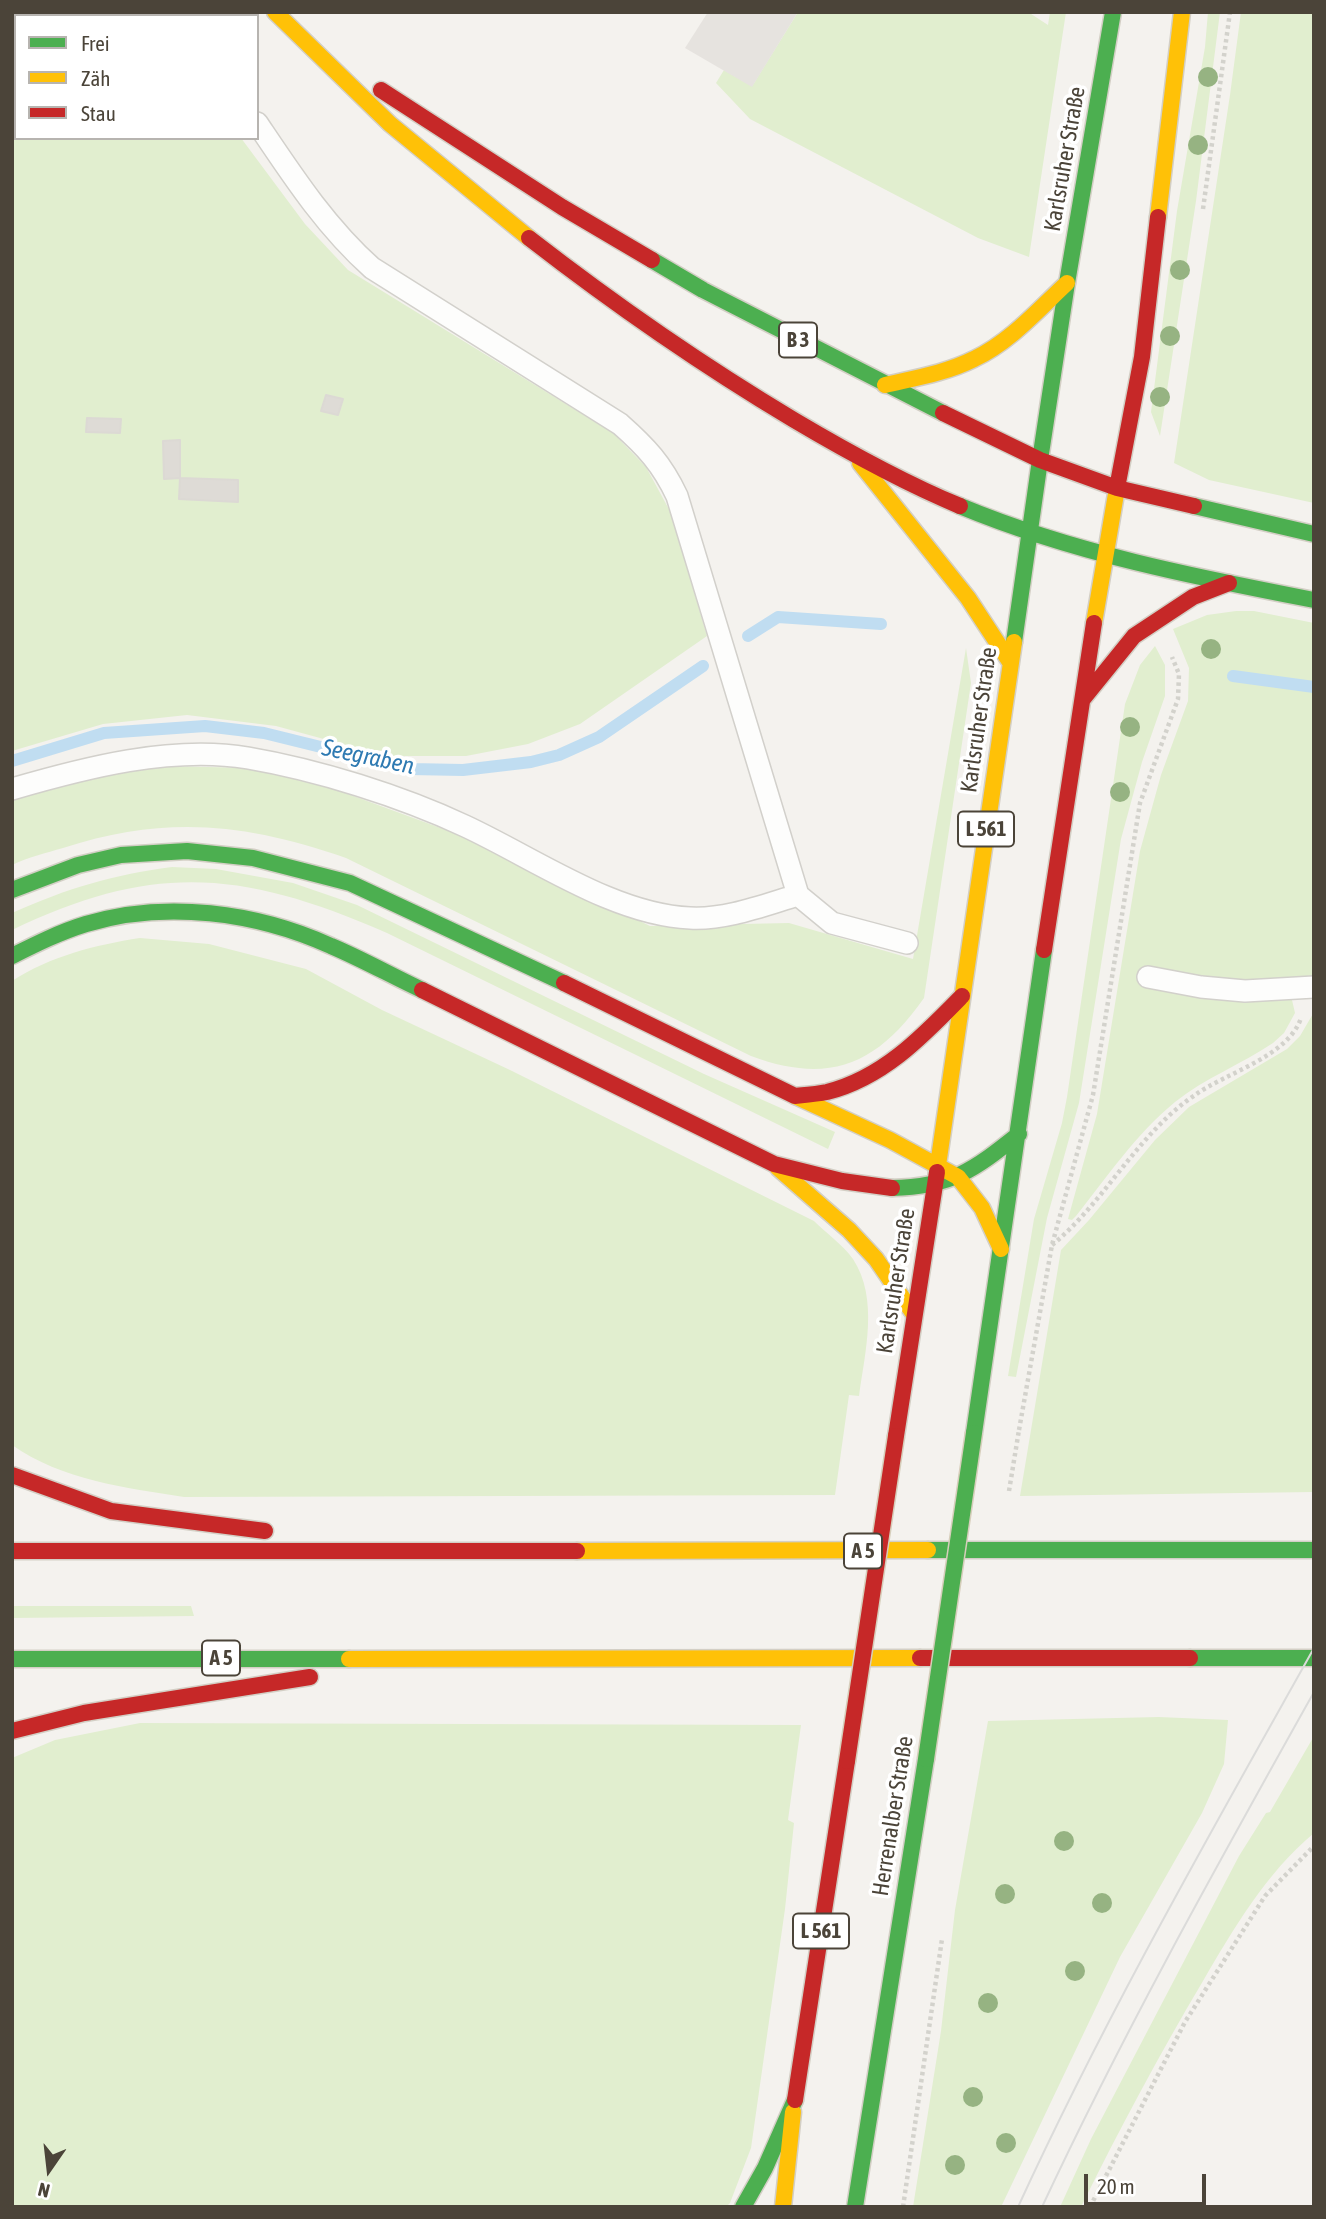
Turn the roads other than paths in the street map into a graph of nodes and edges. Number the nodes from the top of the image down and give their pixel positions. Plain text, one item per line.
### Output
1 (275, 12) edge
2 (1113, 12) edge
3 (1182, 12) edge
4 (303, 39) junction
5 (259, 126) edge
6 (1067, 283) junction
7 (885, 385) junction
8 (852, 453) junction
9 (1040, 460) junction
10 (1117, 488) junction
11 (1029, 531) junction
12 (1314, 534) edge
13 (1105, 554) junction
14 (1229, 583) junction
15 (1314, 600) edge
16 (1010, 662) junction
17 (1082, 700) junction
18 (12, 789) edge
19 (12, 890) edge
20 (799, 895) junction
21 (907, 943) dead end
22 (12, 956) edge
23 (1148, 977) dead end
24 (1312, 987) edge
25 (962, 996) junction
26 (795, 1096) junction
27 (1019, 1134) junction
28 (774, 1164) junction
29 (937, 1165) junction
30 (958, 1177) junction
31 (935, 1185) junction
32 (1001, 1249) junction
33 (913, 1313) junction
34 (12, 1475) edge
35 (1314, 1550) edge
36 (12, 1551) edge
37 (412, 1552) junction
38 (1314, 1658) edge
39 (12, 1659) edge
40 (430, 1659) junction
41 (12, 1731) edge
42 (794, 2100) junction
43 (743, 2207) edge
44 (783, 2207) edge
45 (855, 2207) edge

1 - 4 main road, B 3
2 - 6 main road, Karlsruher Straße
3 - 10 main road
4 - 7 main road, B 3
4 - 8 main road, B 3
5 - 20 lane
6 - 7 main road
6 - 9 main road, Karlsruher Straße
7 - 9 main road, B 3
8 - 11 main road, B 3
8 - 16 main road
9 - 10 main road, B 3
9 - 11 main road, Karlsruher Straße / L 561
10 - 12 main road, B 3
10 - 13 main road
11 - 13 main road, B 3
11 - 16 main road, Karlsruher Straße / L 561
13 - 14 main road, B 3
13 - 17 main road
14 - 15 main road, B 3
14 - 17 main road
16 - 25 main road, Karlsruher Straße / L 561
17 - 27 main road
18 - 20 lane
19 - 26 main road
20 - 21 lane
22 - 28 main road
23 - 24 lane
25 - 26 main road
25 - 29 main road, Karlsruher Straße / L 561
26 - 29 main road
27 - 30 main road
27 - 32 main road
28 - 31 main road
28 - 33 main road
29 - 30 main road
29 - 31 main road, Karlsruher Straße / L 561
30 - 31 main road
30 - 32 main road
31 - 33 main road, Karlsruher Straße / L 561
32 - 45 main road, Herrenalber Straße, bridge
33 - 42 main road, Karlsruher Straße / L 561, bridge
34 - 37 main road
35 - 37 main road, A 5
36 - 37 main road, A 5
38 - 40 main road, A 5
39 - 40 main road, A 5
40 - 41 main road
42 - 43 main road
42 - 44 main road, L 561

